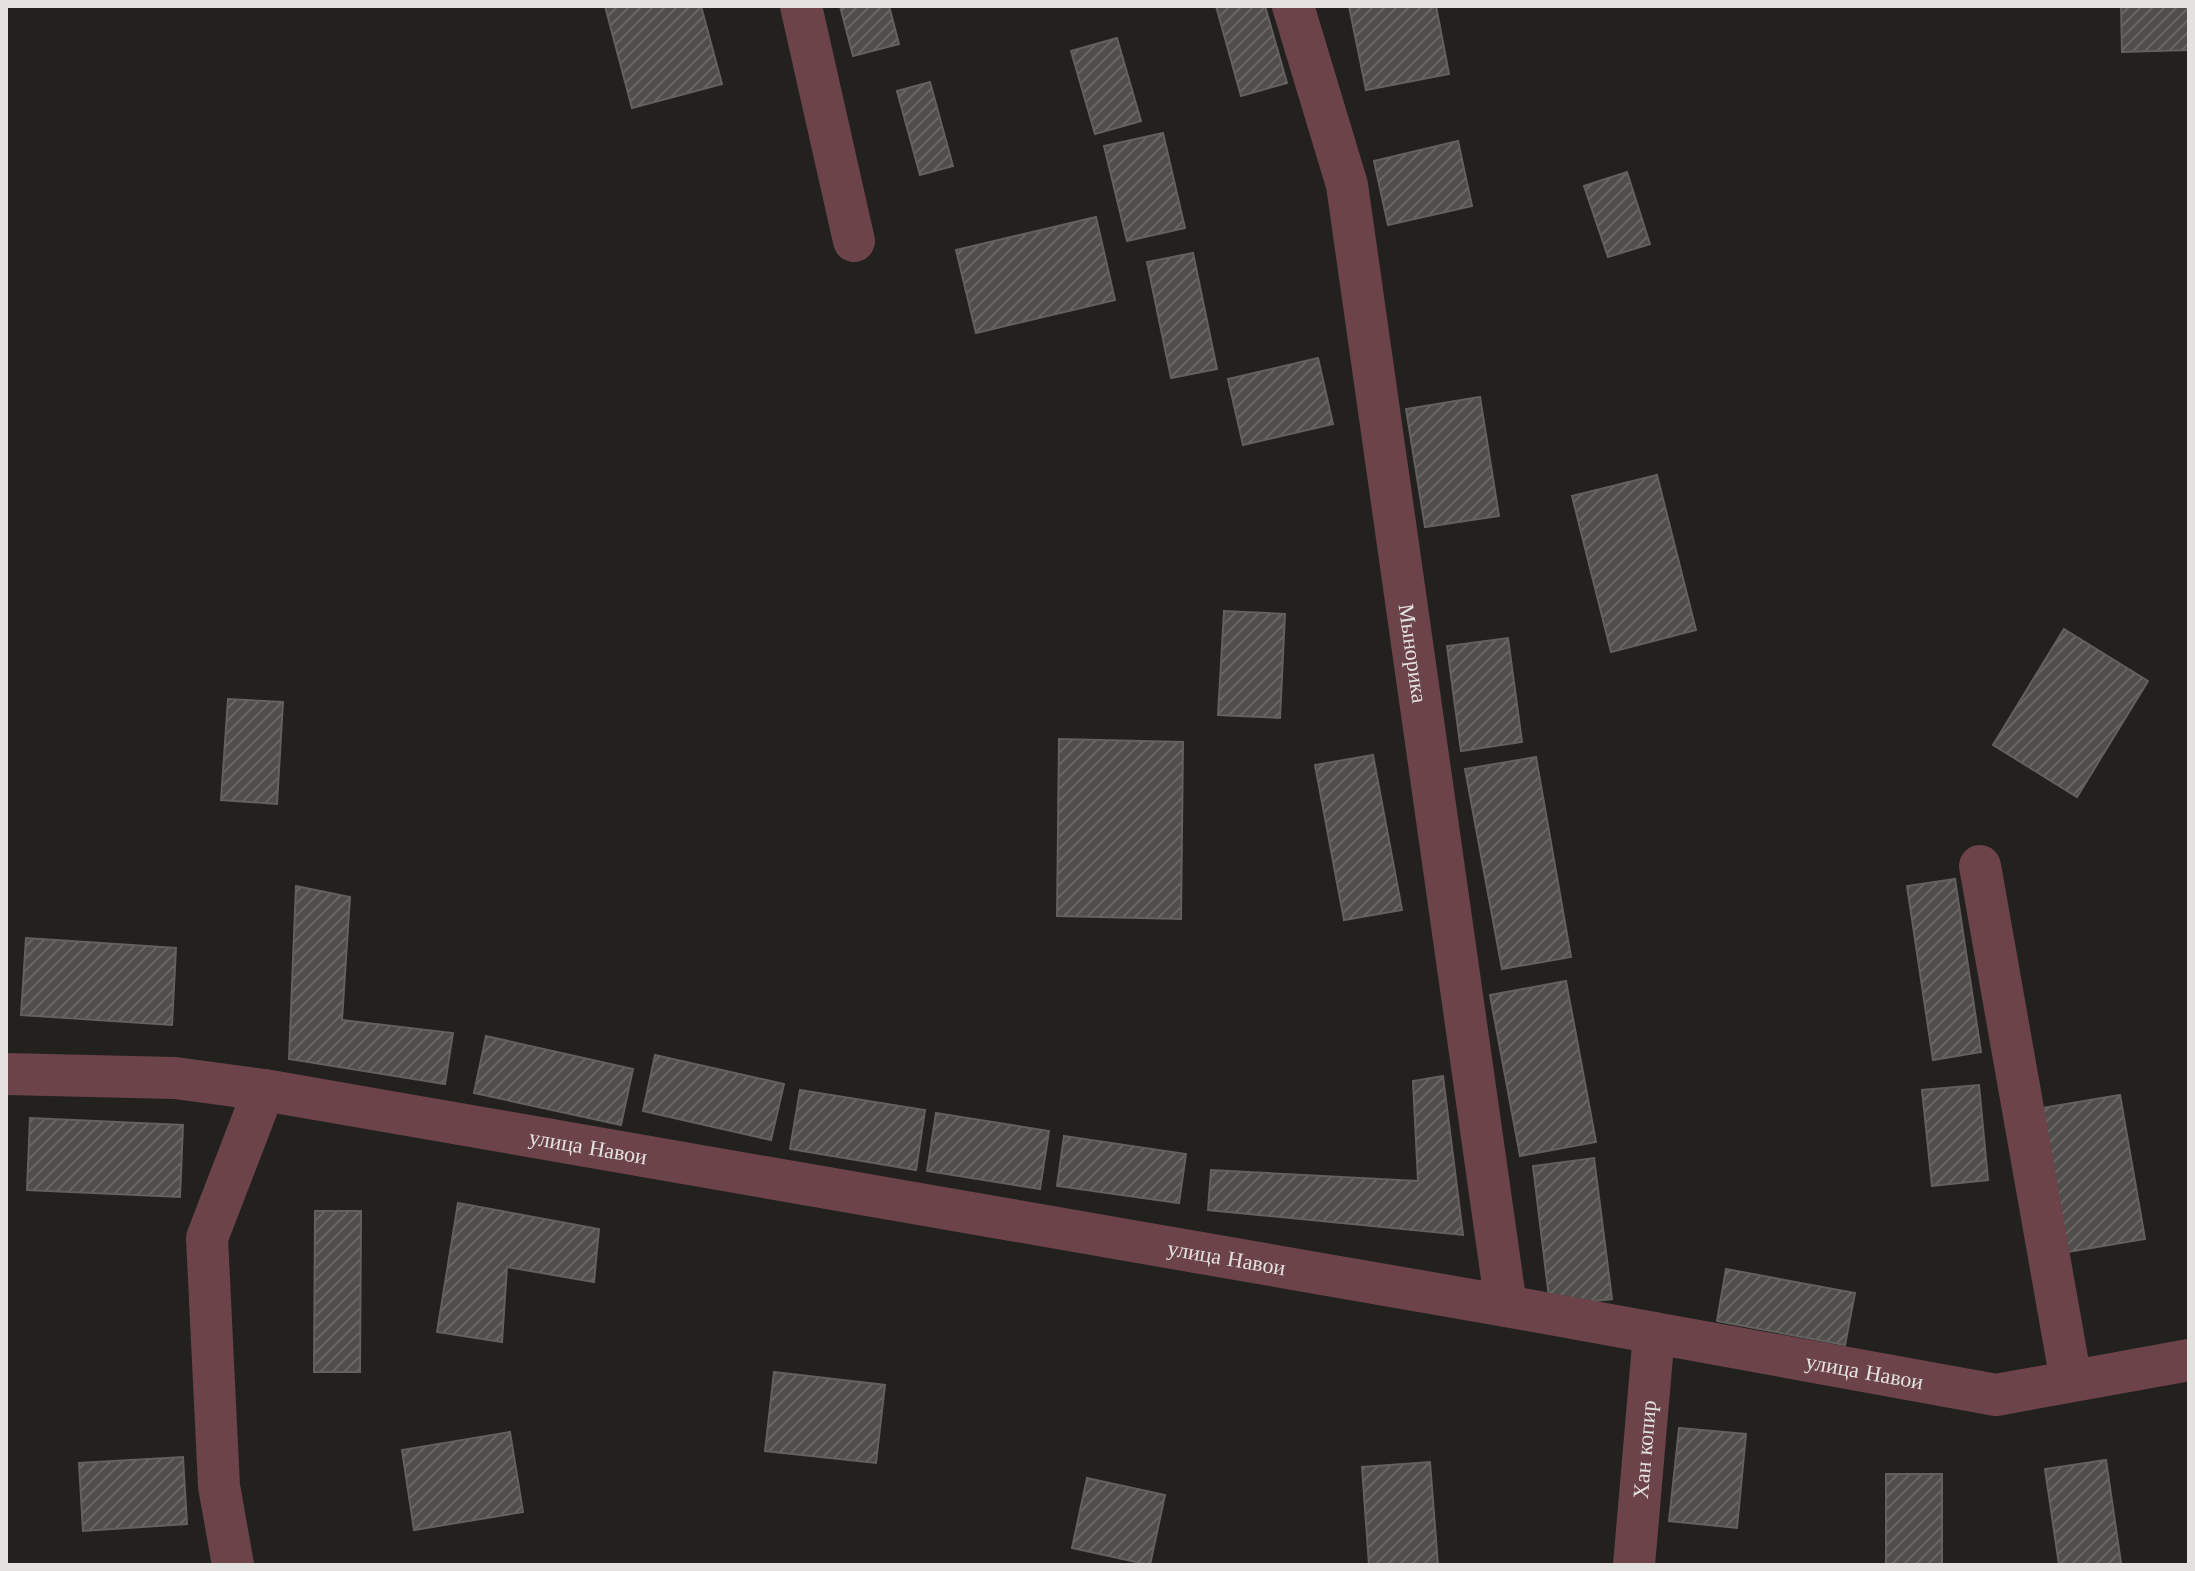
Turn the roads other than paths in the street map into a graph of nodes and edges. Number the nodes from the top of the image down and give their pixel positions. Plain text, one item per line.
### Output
1 (801, 6) edge
2 (1293, 6) edge
3 (854, 241) dead end
4 (1980, 866) dead end
5 (6, 1074) edge
6 (264, 1090) junction
7 (1506, 1306) junction
8 (1654, 1333) junction
9 (2189, 1360) edge
10 (2071, 1381) junction
11 (233, 1565) edge
12 (1634, 1565) edge

1 - 3 street
2 - 7 street, Мынорика
4 - 10 street
5 - 6 street, улица Навои
6 - 7 street, улица Навои
6 - 11 street
7 - 8 street, улица Навои
8 - 10 street, улица Навои
8 - 12 street, Хан копир
9 - 10 street, улица Навои

